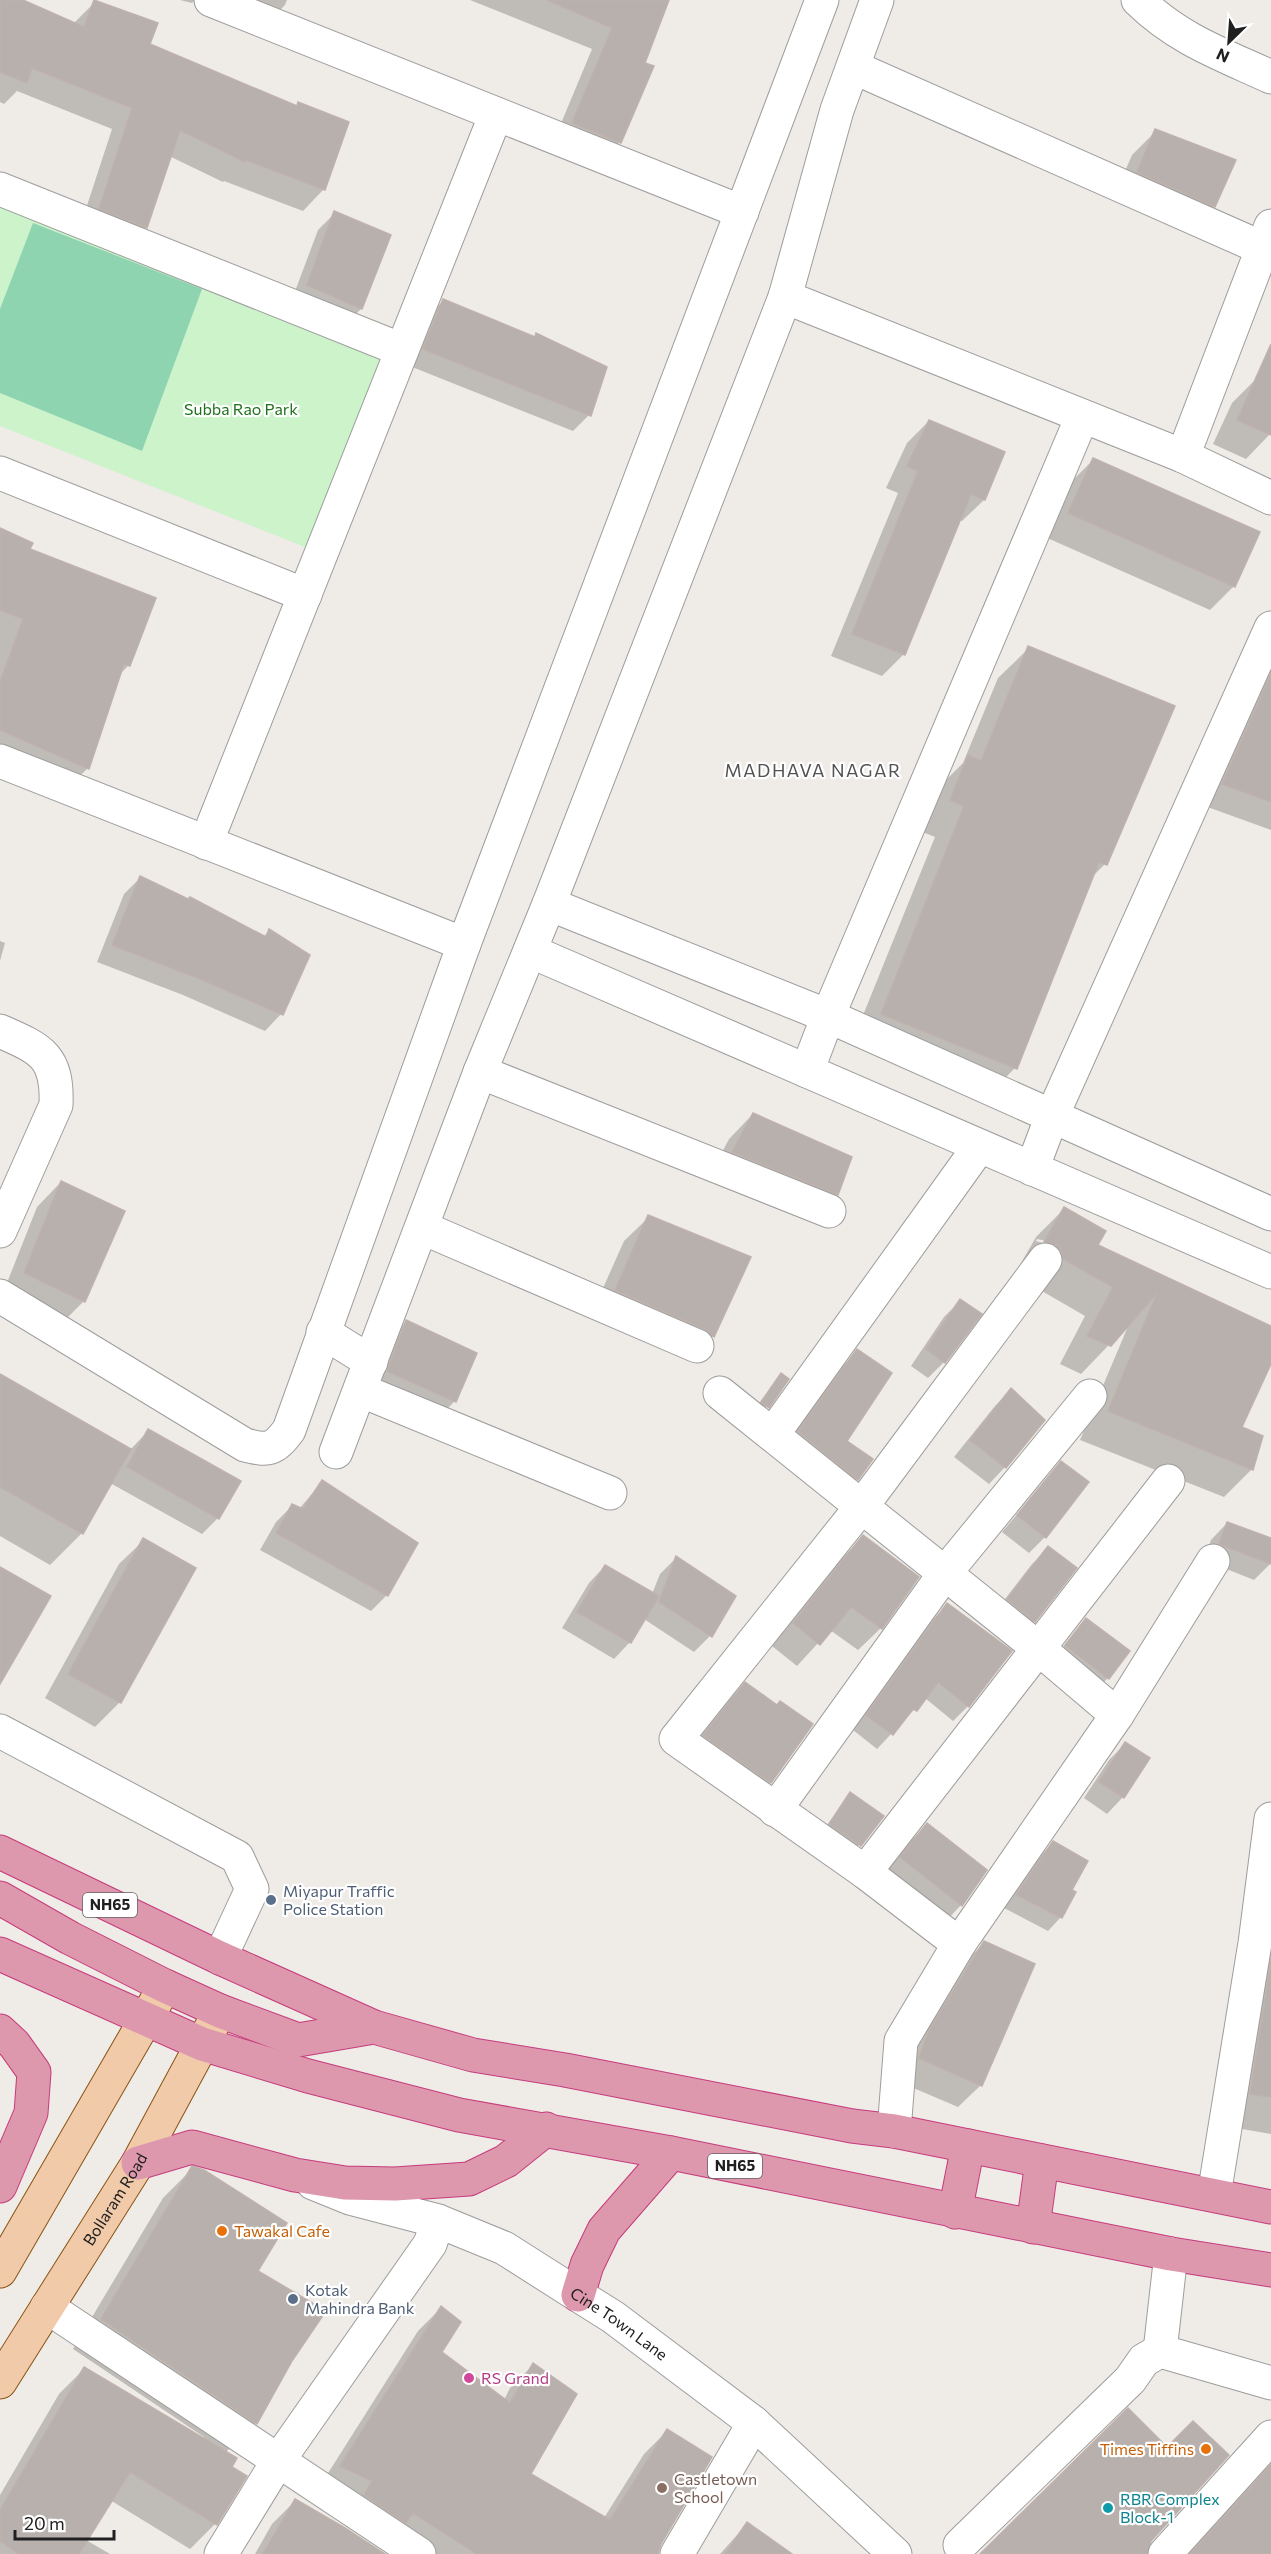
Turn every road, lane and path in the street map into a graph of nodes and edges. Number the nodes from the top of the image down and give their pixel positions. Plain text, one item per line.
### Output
1 (211, 0) edge
2 (822, 0) edge
3 (877, 0) edge
4 (1138, 0) edge
5 (853, 67) junction
6 (1271, 77) edge
7 (496, 114) junction
8 (0, 189) edge
9 (742, 212) junction
10 (1268, 242) edge
11 (785, 297) junction
12 (402, 350) junction
13 (1082, 417) junction
14 (1183, 456) junction
15 (0, 474) edge
16 (1271, 498) edge
17 (305, 595) junction
18 (1271, 628) edge
19 (0, 761) edge
20 (206, 843) junction
21 (549, 904) junction
22 (464, 944) junction
23 (530, 951) junction
24 (828, 1016) junction
25 (0, 1031) edge
26 (807, 1071) junction
27 (480, 1072) junction
28 (1052, 1116) junction
29 (979, 1147) junction
30 (1032, 1169) junction
31 (829, 1210) dead end
32 (1270, 1212) edge
33 (423, 1228) junction
34 (0, 1231) edge
35 (1045, 1260) dead end
36 (1261, 1267) edge
37 (0, 1296) edge
38 (323, 1332) junction
39 (697, 1346) dead end
40 (366, 1376) junction
41 (720, 1393) dead end
42 (1090, 1396) dead end
43 (773, 1434) junction
44 (336, 1452) dead end
45 (1168, 1481) dead end
46 (610, 1493) dead end
47 (862, 1506) junction
48 (1213, 1561) dead end
49 (945, 1573) junction
50 (1038, 1648) junction
51 (1117, 1715) junction
52 (0, 1731) edge
53 (775, 1810) junction
54 (1271, 1819) edge
55 (0, 1852) edge
56 (865, 1872) junction
57 (0, 1898) edge
58 (959, 1944) junction
59 (0, 1954) edge
60 (220, 1958) junction
61 (165, 1986) junction
62 (220, 2011) junction
63 (146, 2019) junction
64 (374, 2027) junction
65 (0, 2031) edge
66 (202, 2044) junction
67 (546, 2129) junction
68 (894, 2131) junction
69 (968, 2146) junction
70 (671, 2153) junction
71 (1042, 2161) junction
72 (138, 2163) junction
73 (295, 2175) junction
74 (0, 2186) edge
75 (1214, 2195) junction
76 (1271, 2207) edge
77 (955, 2212) junction
78 (438, 2221) junction
79 (1033, 2227) junction
80 (1171, 2254) junction
81 (1271, 2270) edge
82 (0, 2271) edge
83 (578, 2295) junction
84 (47, 2307) junction
85 (1160, 2351) junction
86 (0, 2382) edge
87 (1271, 2383) edge
88 (754, 2423) junction
89 (1271, 2437) edge
90 (278, 2461) junction
91 (960, 2545) dead end
92 (221, 2554) edge
93 (419, 2554) edge
94 (677, 2554) edge
95 (894, 2554) edge
96 (1165, 2554) edge

1 - 7 street
2 - 9 street
3 - 5 street
4 - 6 street
5 - 10 street
5 - 11 street
7 - 9 street
7 - 12 street
8 - 12 street
9 - 22 street
10 - 14 street
11 - 13 street
11 - 21 street
12 - 17 street
13 - 14 street
13 - 24 street
14 - 16 street
15 - 17 street
17 - 20 street
18 - 28 street
19 - 20 street
20 - 22 street
21 - 23 street
21 - 24 street
22 - 38 street
23 - 26 street
23 - 27 street
24 - 26 street
24 - 28 street
25 - 34 street
26 - 29 street
27 - 31 street
27 - 33 street
28 - 30 street
28 - 32 street
29 - 30 street
29 - 43 street
30 - 36 street
32 - 36 street
33 - 39 street
33 - 40 street
35 - 47 street
37 - 38 street
38 - 40 street
40 - 44 street
40 - 46 street
41 - 43 street
42 - 49 street
43 - 47 street
45 - 50 street
47 - 49 street
47 - 53 street
48 - 51 street
49 - 50 street
49 - 53 street
50 - 51 street
50 - 56 street
51 - 58 street
52 - 60 street
53 - 56 street
54 - 75 street
55 - 60 highway, NH65
56 - 58 street
57 - 61 highway
58 - 68 street
59 - 63 highway, NH65
60 - 64 highway, NH65
61 - 62 highway
61 - 63 main road
62 - 64 highway
62 - 66 main road, Bollaram Road
63 - 66 highway, NH65
63 - 82 main road
64 - 68 highway, NH65
65 - 74 highway
66 - 67 highway, NH65
66 - 72 main road, Bollaram Road
67 - 70 highway, NH65
67 - 73 highway
68 - 69 highway, NH65
69 - 71 highway, NH65
69 - 77 highway
70 - 77 highway, NH65
70 - 83 highway
71 - 75 highway, NH65
71 - 79 highway
72 - 73 highway
72 - 84 main road, Bollaram Road
73 - 78 street, Cine Town Lane
75 - 76 highway, NH65
77 - 79 highway, NH65
78 - 83 street, Cine Town Lane
78 - 90 street
79 - 80 highway, NH65
80 - 81 highway, NH65
80 - 85 street
83 - 88 street, Cine Town Lane
84 - 86 main road, Bollaram Road
84 - 90 street
85 - 87 street
85 - 91 street
88 - 94 street
88 - 95 street, Cine Town Lane
89 - 96 street
90 - 92 street
90 - 93 street

